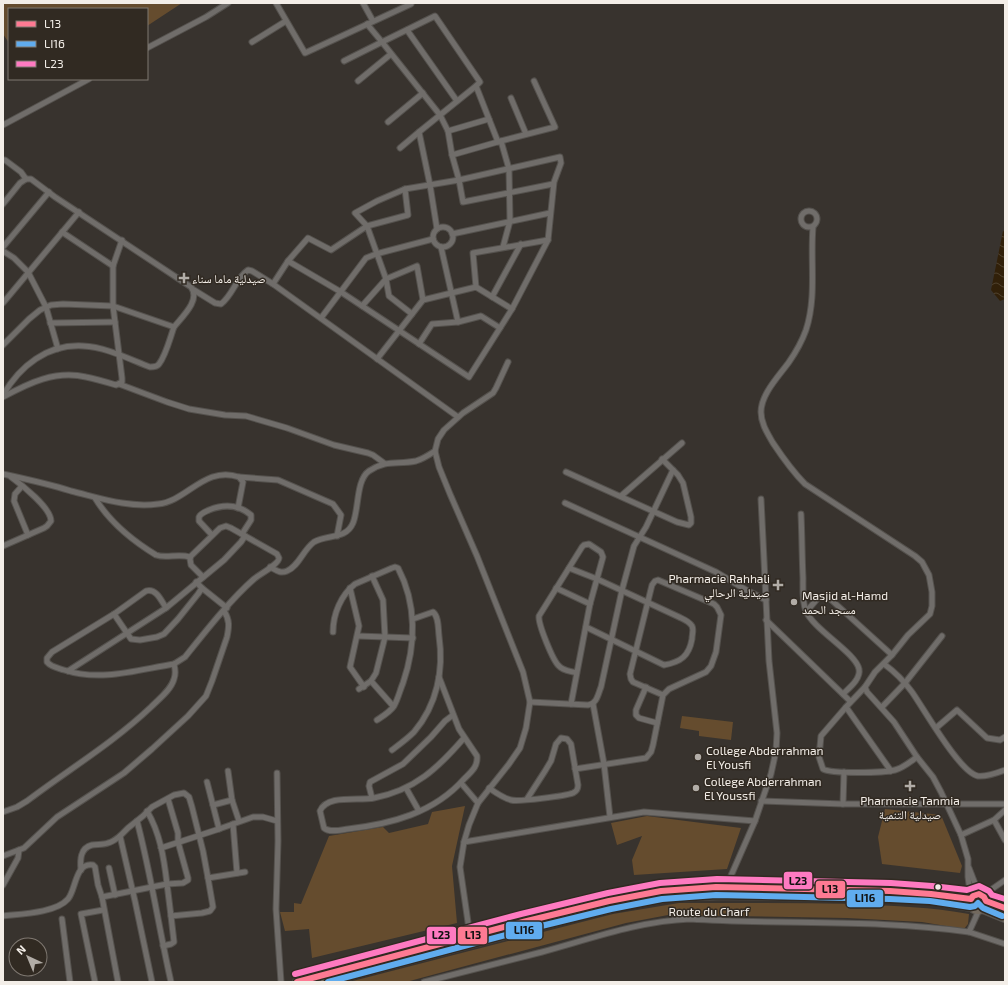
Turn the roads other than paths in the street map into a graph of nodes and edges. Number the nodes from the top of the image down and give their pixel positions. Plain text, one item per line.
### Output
1 (228, 3) edge
2 (276, 3) edge
3 (363, 3) edge
4 (411, 4) dead end
5 (286, 21) junction
6 (373, 21) junction
7 (367, 24) junction
8 (407, 30) junction
9 (252, 42) dead end
10 (382, 42) junction
11 (148, 47) edge
12 (391, 54) junction
13 (344, 61) dead end
14 (87, 80) edge
15 (358, 81) dead end
16 (534, 81) dead end
17 (476, 86) junction
18 (422, 93) junction
19 (511, 98) dead end
20 (457, 101) junction
21 (440, 115) junction
22 (489, 119) junction
23 (388, 122) dead end
24 (3, 125) edge
25 (448, 131) junction
26 (419, 132) junction
27 (526, 134) junction
28 (500, 141) junction
29 (400, 148) dead end
30 (452, 155) junction
31 (3, 160) edge
32 (509, 169) junction
33 (26, 179) junction
34 (459, 180) junction
35 (554, 184) junction
36 (430, 185) junction
37 (405, 189) junction
38 (48, 192) junction
39 (509, 192) junction
40 (3, 204) edge
41 (79, 212) junction
42 (550, 213) junction
43 (510, 221) junction
44 (367, 226) junction
45 (813, 226) dead end
46 (437, 229) junction
47 (62, 232) junction
48 (452, 234) junction
49 (433, 239) junction
50 (122, 240) junction
51 (548, 240) junction
52 (521, 244) junction
53 (3, 247) edge
54 (441, 247) junction
55 (503, 247) junction
56 (4, 253) edge
57 (376, 254) junction
58 (288, 261) junction
59 (113, 266) junction
60 (28, 272) junction
61 (386, 279) junction
62 (273, 284) junction
63 (476, 287) junction
64 (194, 290) junction
65 (341, 292) junction
66 (453, 293) junction
67 (492, 297) junction
68 (423, 300) junction
69 (3, 303) edge
70 (113, 306) junction
71 (362, 306) junction
72 (46, 307) junction
73 (512, 309) junction
74 (412, 314) junction
75 (321, 318) junction
76 (115, 322) junction
77 (458, 322) junction
78 (50, 323) junction
79 (174, 327) junction
80 (500, 328) junction
81 (399, 331) junction
82 (419, 344) junction
83 (3, 345) edge
84 (58, 349) junction
85 (120, 355) junction
86 (377, 359) junction
87 (508, 362) dead end
88 (119, 384) junction
89 (3, 396) edge
90 (458, 417) junction
91 (682, 443) dead end
92 (435, 451) junction
93 (662, 459) junction
94 (384, 463) junction
95 (673, 470) junction
96 (566, 472) dead end
97 (3, 474) edge
98 (9, 475) junction
99 (239, 477) junction
100 (22, 486) junction
101 (621, 496) junction
102 (95, 498) junction
103 (761, 499) dead end
104 (565, 503) dead end
105 (238, 508) junction
106 (653, 510) junction
107 (801, 514) dead end
108 (28, 535) junction
109 (212, 535) junction
110 (243, 535) junction
111 (337, 536) junction
112 (640, 538) junction
113 (3, 546) edge
114 (190, 557) junction
115 (270, 567) junction
116 (569, 568) junction
117 (372, 576) junction
118 (203, 577) junction
119 (597, 579) junction
120 (196, 582) junction
121 (202, 588) junction
122 (350, 588) junction
123 (556, 588) junction
124 (622, 590) junction
125 (766, 600) junction
126 (647, 602) junction
127 (590, 604) junction
128 (166, 608) junction
129 (225, 610) junction
130 (806, 612) junction
131 (114, 614) junction
132 (413, 619) junction
133 (766, 620) junction
134 (586, 627) junction
135 (333, 632) dead end
136 (127, 634) junction
137 (358, 636) junction
138 (385, 636) junction
139 (942, 636) dead end
140 (413, 638) junction
141 (611, 638) junction
142 (636, 650) junction
143 (892, 655) junction
144 (174, 664) junction
145 (884, 664) junction
146 (68, 671) junction
147 (577, 673) junction
148 (439, 677) junction
149 (371, 681) junction
150 (905, 684) junction
151 (646, 687) junction
152 (865, 687) junction
153 (843, 694) junction
154 (663, 695) junction
155 (530, 702) junction
156 (850, 702) junction
157 (571, 704) junction
158 (593, 704) junction
159 (393, 706) junction
160 (846, 707) junction
161 (882, 707) junction
162 (453, 715) junction
163 (377, 720) dead end
164 (657, 723) junction
165 (936, 728) junction
166 (464, 738) junction
167 (1005, 738) edge
168 (392, 750) dead end
169 (917, 757) junction
170 (604, 764) junction
171 (575, 769) junction
172 (1005, 770) edge
173 (228, 771) dead end
174 (891, 771) junction
175 (844, 772) junction
176 (277, 773) dead end
177 (207, 782) dead end
178 (461, 783) junction
179 (406, 788) junction
180 (489, 788) junction
181 (372, 798) junction
182 (168, 799) junction
183 (527, 799) junction
184 (232, 800) junction
185 (761, 801) junction
186 (478, 803) junction
187 (843, 804) junction
188 (947, 804) junction
189 (1005, 804) edge
190 (213, 805) junction
191 (1005, 810) edge
192 (147, 811) junction
193 (419, 811) junction
194 (3, 812) edge
195 (610, 817) junction
196 (994, 820) junction
197 (137, 821) junction
198 (239, 821) junction
199 (277, 821) junction
200 (755, 821) junction
201 (233, 824) junction
202 (219, 829) junction
203 (198, 835) junction
204 (961, 835) junction
205 (120, 836) junction
206 (1005, 840) edge
207 (178, 842) junction
208 (464, 842) junction
209 (161, 848) junction
210 (19, 850) junction
211 (3, 856) edge
212 (109, 868) dead end
213 (968, 868) junction
214 (81, 870) junction
215 (245, 872) dead end
216 (237, 873) junction
217 (208, 878) junction
218 (1003, 882) edge
219 (167, 884) junction
220 (3, 885) edge
221 (726, 887) junction
222 (152, 888) junction
223 (133, 891) junction
224 (114, 895) junction
225 (102, 897) junction
226 (978, 902) junction
227 (1005, 908) edge
228 (103, 910) junction
229 (3, 916) edge
230 (171, 916) junction
231 (1005, 918) edge
232 (62, 920) dead end
233 (969, 932) junction
234 (470, 936) junction
235 (1005, 944) edge
236 (163, 946) junction
237 (70, 982) edge
238 (95, 982) edge
239 (118, 982) edge
240 (152, 982) edge
241 (171, 982) edge
242 (281, 982) edge
243 (297, 982) edge
244 (326, 982) edge
245 (424, 982) edge

1 - 11 street
2 - 5 street
3 - 6 street
4 - 6 street
5 - 7 street
5 - 9 street
6 - 7 street
7 - 10 street
8 - 10 street
8 - 17 street
8 - 20 street
10 - 12 street
10 - 13 street
12 - 15 street
12 - 18 street
14 - 24 street
16 - 27 street
17 - 20 street
17 - 22 street
18 - 21 street
18 - 23 street
19 - 27 street
20 - 21 street
21 - 25 street
21 - 26 street
22 - 25 street
22 - 28 street
25 - 30 street
26 - 29 street
26 - 36 street
27 - 28 street
28 - 30 street
28 - 32 street
30 - 34 street
31 - 33 street
32 - 34 street
32 - 35 street
32 - 39 street
33 - 38 street
33 - 40 street
34 - 36 street
34 - 39 street
35 - 39 street
35 - 42 street
36 - 37 street
36 - 46 street
37 - 44 street
37 - 44 street
38 - 41 street
38 - 53 street
39 - 43 street
41 - 47 street
41 - 50 street
42 - 43 street
42 - 51 street
43 - 48 street
43 - 55 street
44 - 57 street
44 - 58 street
45 - 143 street
46 - 48 street
46 - 49 street
47 - 59 street
47 - 60 street
48 - 54 street
49 - 54 street
49 - 57 street
50 - 59 street
50 - 64 street
51 - 52 street
51 - 73 street
52 - 55 street
52 - 67 street
54 - 66 street
55 - 63 street
56 - 60 street
57 - 61 street
57 - 65 street
58 - 62 street
58 - 65 street
59 - 70 street
60 - 69 street
60 - 72 street
61 - 68 street
61 - 71 street
61 - 74 street
62 - 64 street
62 - 75 street
63 - 66 street
63 - 67 street
64 - 79 street
65 - 71 street
65 - 75 street
66 - 68 street
66 - 77 street
67 - 73 street
68 - 74 street
70 - 72 street
70 - 76 street
70 - 79 street
71 - 81 street
72 - 78 street
72 - 83 street
73 - 80 street
74 - 81 street
75 - 86 street
76 - 78 street
76 - 85 street
77 - 80 street
77 - 82 street
78 - 84 street
79 - 85 street
80 - 82 street
81 - 82 street
81 - 86 street
84 - 85 street
84 - 89 street
85 - 88 street
86 - 90 street
87 - 90 street
88 - 89 street
88 - 94 street
90 - 92 street
91 - 93 street
92 - 94 street
92 - 155 street
93 - 95 street
93 - 101 street
94 - 111 street
95 - 106 street
95 - 106 street
96 - 101 street
97 - 98 street
98 - 100 street
98 - 102 street
99 - 102 street
99 - 105 street
99 - 111 street
100 - 108 street
100 - 108 street
101 - 106 street
102 - 114 street
103 - 125 street
104 - 112 street
105 - 109 street
105 - 110 street
106 - 112 street
107 - 130 street
108 - 113 street
109 - 110 street
109 - 114 street
110 - 115 street
110 - 118 street
111 - 115 street
112 - 124 street
112 - 125 street
114 - 118 street
115 - 129 street
116 - 119 street
116 - 119 street
116 - 123 street
117 - 122 street
117 - 132 street
117 - 138 street
118 - 120 street
119 - 124 street
119 - 127 street
120 - 121 street
120 - 128 street
121 - 129 street
121 - 136 street
122 - 135 street
122 - 137 street
123 - 127 street
123 - 147 street
124 - 126 street
124 - 141 street
125 - 133 street
126 - 142 street
126 - 142 street
126 - 154 street
127 - 134 street
128 - 131 street
128 - 136 street
129 - 144 street
129 - 210 street
130 - 143 street
130 - 153 street
131 - 136 street
131 - 146 street
132 - 140 street
132 - 148 street
133 - 153 street
133 - 185 street
134 - 141 street
134 - 147 street
136 - 146 street
137 - 138 street
137 - 149 street
138 - 140 street
138 - 149 street
139 - 150 street
140 - 159 street
141 - 142 street
141 - 158 street
142 - 151 street
143 - 145 street
144 - 146 street
144 - 194 street
145 - 150 street
145 - 152 street
147 - 157 street
148 - 162 street
148 - 168 street
149 - 159 street
150 - 161 street
150 - 165 street
151 - 154 street
151 - 164 street
152 - 156 street
152 - 161 street
153 - 156 street
154 - 164 street
155 - 157 street
155 - 180 street
156 - 160 street
157 - 158 street
158 - 170 street
159 - 163 street
160 - 174 street
160 - 175 street
161 - 169 street
162 - 166 street
162 - 181 street
164 - 170 street
165 - 167 street
165 - 172 street
166 - 178 street
166 - 179 street
169 - 174 street
169 - 188 street
170 - 171 street
170 - 195 street
171 - 183 street
171 - 183 street
173 - 184 street
174 - 175 street
175 - 187 street
176 - 199 street
177 - 190 street
178 - 186 street
178 - 193 street
179 - 181 street
179 - 193 street
180 - 183 street
180 - 186 street
181 - 193 street
182 - 192 street
182 - 203 street
182 - 207 street
184 - 190 street
184 - 198 street
185 - 187 street
185 - 200 street
186 - 208 street
187 - 188 street
188 - 189 street
188 - 204 street
190 - 202 street
191 - 196 street
192 - 197 street
192 - 209 street
195 - 200 street
195 - 208 street
196 - 204 street
196 - 206 street
197 - 205 street
197 - 222 street
198 - 199 street
198 - 201 street
199 - 242 street
200 - 221 street
201 - 202 street
201 - 216 street
202 - 203 street
203 - 207 street
203 - 217 street
204 - 213 street
205 - 214 street
205 - 223 street
207 - 209 street
207 - 219 street
208 - 234 street
209 - 219 street
210 - 211 street
210 - 220 street
212 - 224 street
213 - 226 street
213 - 226 street
214 - 225 street
214 - 229 street
215 - 216 street
216 - 217 street
217 - 230 street
218 - 226 street
219 - 222 street
219 - 230 street
221 - 226 highway
221 - 234 highway
222 - 223 street
222 - 236 street
223 - 224 street
223 - 240 street
224 - 225 street
225 - 228 street
226 - 227 highway
226 - 231 highway
226 - 233 street
226 - 244 highway
228 - 238 street
228 - 239 street
230 - 236 street
232 - 237 street
233 - 235 street, Route du Charf
233 - 245 street, Route du Charf
234 - 243 highway
236 - 241 street

